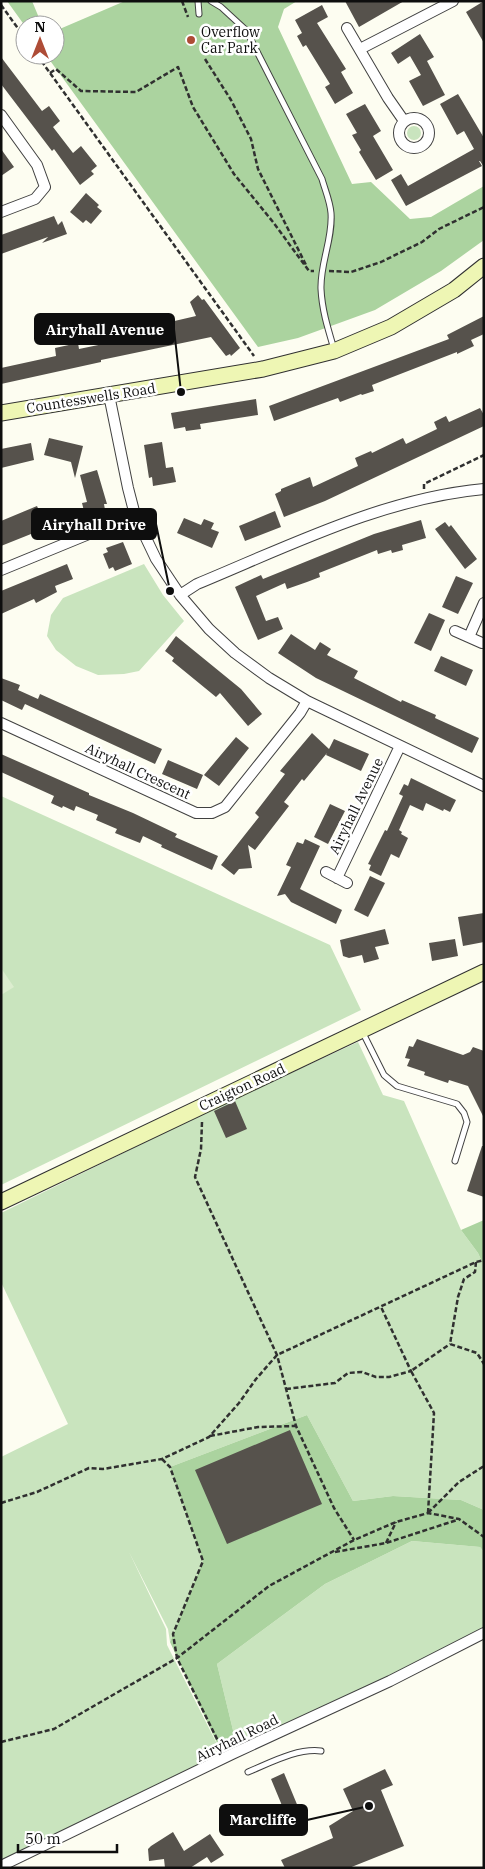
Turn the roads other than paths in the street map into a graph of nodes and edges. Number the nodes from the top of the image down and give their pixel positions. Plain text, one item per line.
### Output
1 (198, 1) edge
2 (211, 1) edge
3 (453, 1) edge
4 (199, 14) dead end
5 (347, 28) dead end
6 (360, 49) junction
7 (1, 115) edge
8 (404, 121) dead end
9 (1, 212) edge
10 (484, 266) edge
11 (334, 351) junction
12 (109, 395) junction
13 (1, 414) edge
14 (484, 489) edge
15 (135, 515) junction
16 (1, 570) edge
17 (180, 595) junction
18 (484, 603) edge
19 (456, 631) dead end
20 (469, 637) junction
21 (482, 643) dead end
22 (307, 701) junction
23 (1, 724) edge
24 (400, 746) junction
25 (484, 786) edge
26 (326, 872) dead end
27 (337, 878) junction
28 (347, 882) dead end
29 (484, 972) edge
30 (362, 1031) junction
31 (455, 1161) dead end
32 (1, 1202) edge
33 (484, 1633) edge
34 (321, 1751) dead end
35 (248, 1772) dead end
36 (1, 1866) edge

1 - 4 lane
2 - 11 lane
3 - 6 street
5 - 6 street
6 - 8 street
7 - 9 street
10 - 11 street, Countesswells Road
11 - 12 street, Countesswells Road
12 - 13 street, Countesswells Road
12 - 15 street, Airyhall Avenue
14 - 17 street
15 - 16 street
15 - 17 street, Airyhall Avenue
17 - 22 street, Airyhall Avenue
18 - 20 street
19 - 20 street
20 - 21 street
22 - 23 street, Airyhall Crescent
22 - 24 street, Airyhall Avenue
24 - 25 street, Airyhall Avenue
24 - 27 street, Airyhall Avenue
26 - 27 street, Airyhall Avenue
27 - 28 street, Airyhall Avenue
29 - 30 street, Craigton Road
30 - 31 lane
30 - 32 street, Craigton Road
33 - 36 street, Airyhall Road
34 - 35 lane

